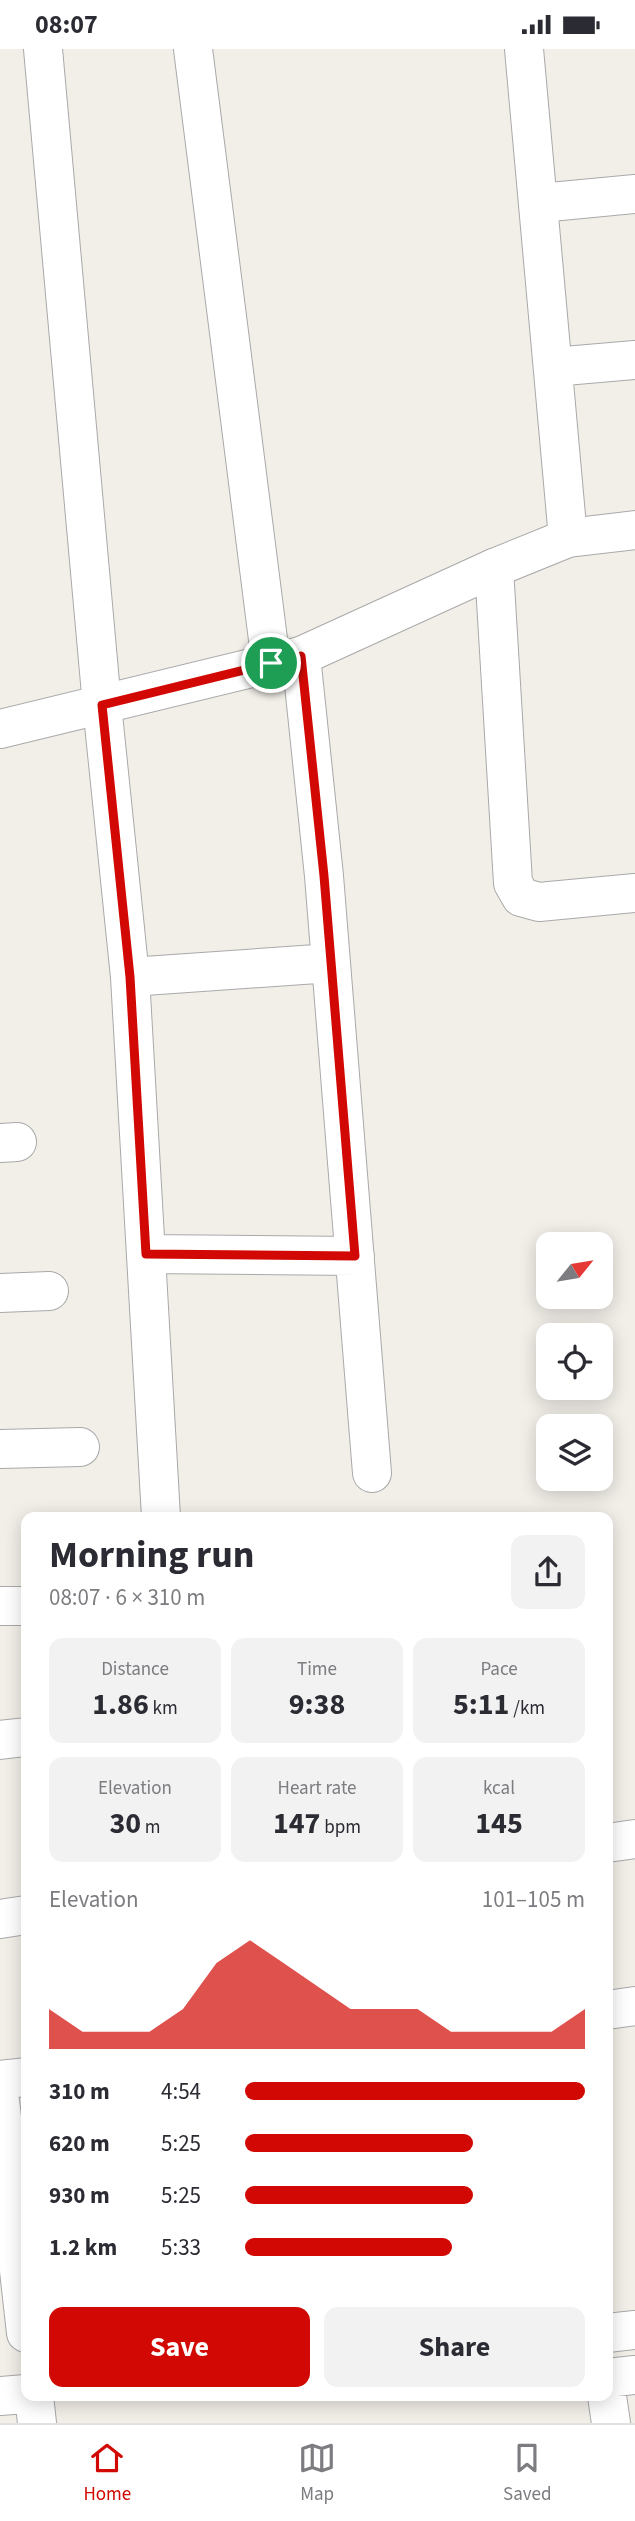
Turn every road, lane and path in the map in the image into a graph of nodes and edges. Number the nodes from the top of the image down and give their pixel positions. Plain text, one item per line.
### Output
1 (43, 49) edge
2 (193, 49) edge
3 (524, 49) edge
4 (635, 194) edge
5 (540, 203) junction
6 (635, 360) edge
7 (553, 366) junction
8 (635, 530) edge
9 (568, 538) junction
10 (494, 568) junction
11 (286, 660) junction
12 (102, 705) junction
13 (0, 729) edge
14 (635, 893) edge
15 (331, 963) junction
16 (130, 977) junction
17 (146, 1254) junction
18 (355, 1256) junction
19 (49, 1291) dead end
20 (0, 1293) edge
21 (80, 1447) dead end
22 (0, 1450) edge
23 (372, 1473) dead end
24 (161, 1512) edge
25 (0, 1606) edge
26 (21, 1606) edge
27 (21, 1738) edge
28 (0, 1740) edge
29 (635, 1839) edge
30 (613, 1842) edge
31 (21, 1916) edge
32 (0, 1919) edge
33 (635, 2006) edge
34 (613, 2009) edge
35 (21, 2078) edge
36 (0, 2080) edge
37 (0, 2100) edge
38 (14, 2242) edge
39 (21, 2295) edge
40 (635, 2330) edge
41 (613, 2332) edge
42 (635, 2375) edge
43 (613, 2377) edge
44 (21, 2394) edge
45 (0, 2396) edge
46 (35, 2401) edge
47 (608, 2401) edge
48 (37, 2423) edge
49 (611, 2423) edge

1 - 12 street
2 - 11 street
3 - 5 street
4 - 5 street
5 - 7 street
6 - 7 street
7 - 9 street
8 - 9 street
9 - 10 street
10 - 11 street
10 - 14 street
11 - 12 street
11 - 15 street
12 - 13 street
12 - 16 street
15 - 16 street
15 - 18 street
16 - 17 street
17 - 18 street
17 - 24 street
18 - 23 street
19 - 20 street
21 - 22 street
25 - 26 street
27 - 28 street
29 - 30 street
31 - 32 street
33 - 34 street
35 - 36 street
37 - 38 street
38 - 39 street
40 - 41 street
42 - 43 street
44 - 45 street
46 - 48 street
47 - 49 street

